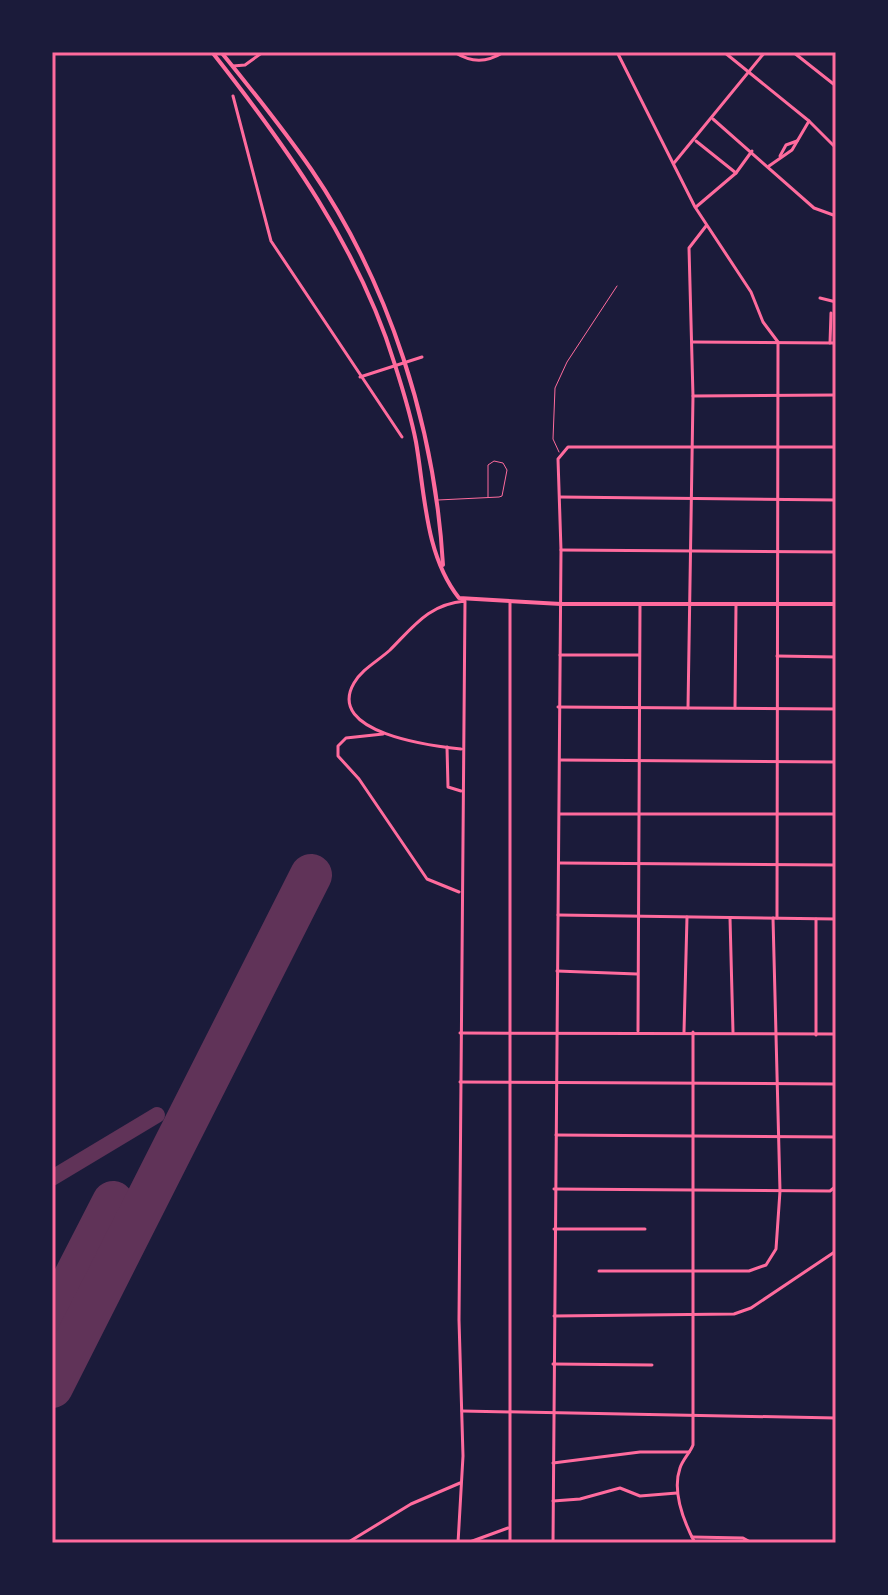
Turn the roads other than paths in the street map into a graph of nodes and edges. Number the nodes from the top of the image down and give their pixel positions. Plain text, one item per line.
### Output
1 (212, 52) edge
2 (263, 52) edge
3 (454, 52) edge
4 (504, 52) edge
5 (617, 52) edge
6 (724, 52) edge
7 (765, 52) edge
8 (793, 52) edge
9 (223, 53) edge
10 (233, 66) junction
11 (749, 72) junction
12 (836, 86) edge
13 (233, 96) dead end
14 (713, 119) junction
15 (809, 121) junction
16 (696, 141) junction
17 (797, 141) junction
18 (836, 148) edge
19 (752, 151) junction
20 (780, 157) junction
21 (674, 163) junction
22 (769, 166) junction
23 (736, 173) junction
24 (695, 207) junction
25 (836, 216) edge
26 (707, 226) junction
27 (617, 286) dead end
28 (820, 298) dead end
29 (836, 302) edge
30 (831, 313) dead end
31 (693, 342) junction
32 (778, 342) junction
33 (830, 343) junction
34 (836, 343) edge
35 (422, 357) dead end
36 (404, 363) junction
37 (396, 365) junction
38 (360, 377) junction
39 (777, 395) junction
40 (836, 395) edge
41 (693, 396) junction
42 (402, 437) dead end
43 (692, 446) junction
44 (836, 447) edge
45 (777, 448) junction
46 (560, 455) junction
47 (488, 497) junction
48 (559, 497) junction
49 (436, 500) junction
50 (777, 500) junction
51 (836, 500) edge
52 (691, 501) junction
53 (561, 550) junction
54 (690, 551) junction
55 (777, 552) junction
56 (836, 552) edge
57 (444, 569) junction
58 (465, 601) junction
59 (510, 601) junction
60 (561, 604) junction
61 (640, 604) junction
62 (689, 604) junction
63 (736, 604) junction
64 (836, 604) edge
65 (776, 605) junction
66 (560, 655) junction
67 (639, 655) junction
68 (777, 656) junction
69 (836, 657) edge
70 (558, 707) junction
71 (639, 708) junction
72 (688, 708) junction
73 (735, 708) junction
74 (777, 709) junction
75 (836, 709) edge
76 (383, 734) junction
77 (447, 747) junction
78 (461, 749) junction
79 (559, 760) junction
80 (639, 761) junction
81 (777, 762) junction
82 (836, 762) edge
83 (461, 791) junction
84 (639, 813) junction
85 (776, 813) junction
86 (559, 814) junction
87 (836, 814) edge
88 (559, 863) junction
89 (639, 864) junction
90 (776, 864) junction
91 (836, 865) edge
92 (461, 892) junction
93 (558, 915) junction
94 (639, 917) junction
95 (687, 917) junction
96 (730, 918) junction
97 (775, 918) junction
98 (816, 919) junction
99 (836, 919) edge
100 (557, 971) junction
101 (639, 974) junction
102 (555, 1031) junction
103 (638, 1031) junction
104 (508, 1032) junction
105 (684, 1032) junction
106 (693, 1032) junction
107 (733, 1032) junction
108 (460, 1033) junction
109 (775, 1033) junction
110 (836, 1034) edge
111 (816, 1035) junction
112 (508, 1081) junction
113 (555, 1081) junction
114 (460, 1082) junction
115 (836, 1084) edge
116 (693, 1085) junction
117 (778, 1085) junction
118 (555, 1135) junction
119 (693, 1135) junction
120 (778, 1137) junction
121 (836, 1137) edge
122 (835, 1174) edge
123 (554, 1189) junction
124 (693, 1190) junction
125 (780, 1191) junction
126 (554, 1229) junction
127 (645, 1229) dead end
128 (836, 1251) edge
129 (599, 1271) dead end
130 (694, 1271) junction
131 (693, 1315) junction
132 (554, 1316) junction
133 (553, 1364) junction
134 (652, 1365) dead end
135 (462, 1411) junction
136 (507, 1411) junction
137 (553, 1412) junction
138 (694, 1413) junction
139 (836, 1418) edge
140 (689, 1452) junction
141 (553, 1463) junction
142 (460, 1483) junction
143 (678, 1492) junction
144 (553, 1501) junction
145 (510, 1528) junction
146 (692, 1537) junction
147 (347, 1543) edge
148 (458, 1543) edge
149 (467, 1543) edge
150 (510, 1543) edge
151 (553, 1543) edge
152 (695, 1543) edge
153 (752, 1543) edge

1 - 37 main road
2 - 10 street
3 - 4 street
5 - 21 street
6 - 11 street
7 - 11 street
8 - 12 street
9 - 10 main road
10 - 36 main road
11 - 14 street
11 - 15 street
13 - 38 street
14 - 16 street
14 - 19 street
15 - 17 street
15 - 18 street
16 - 21 street
16 - 23 street
17 - 20 street
17 - 20 street
19 - 22 street
19 - 23 street
20 - 22 street
21 - 24 street
22 - 25 street
23 - 24 street
24 - 26 street
26 - 31 street
26 - 32 street
27 - 46 lane
28 - 29 street
30 - 33 street
31 - 32 street
31 - 41 street
32 - 33 street
32 - 39 street
33 - 34 street
35 - 36 street
36 - 37 street
36 - 49 main road
37 - 38 street
37 - 57 main road
38 - 42 street
39 - 40 street
39 - 41 street
39 - 45 street
41 - 43 street
43 - 45 street
43 - 46 street
43 - 52 street
44 - 45 street
45 - 50 street
46 - 48 street
47 - 47 lane
47 - 49 lane
48 - 52 street
48 - 53 street
49 - 57 main road
50 - 51 street
50 - 52 street
50 - 55 street
52 - 54 street
53 - 54 street
53 - 60 street
54 - 55 street
54 - 62 street
55 - 56 street
55 - 65 street
57 - 58 main road
58 - 59 main road
58 - 76 street
58 - 78 street
59 - 60 main road
59 - 104 street
60 - 61 main road
60 - 66 street
61 - 62 main road
61 - 67 street
62 - 63 main road
62 - 72 street
63 - 65 main road
63 - 73 street
64 - 65 main road
65 - 68 street
66 - 67 street
66 - 70 street
67 - 71 street
68 - 69 street
68 - 74 street
70 - 71 street
70 - 79 street
71 - 72 street
71 - 80 street
72 - 73 street
73 - 74 street
74 - 75 street
74 - 81 street
76 - 77 street
76 - 92 street
77 - 78 street
77 - 83 street
78 - 83 street
79 - 80 street
79 - 86 street
80 - 81 street
80 - 84 street
81 - 82 street
81 - 85 street
83 - 92 street
84 - 85 street
84 - 86 street
84 - 89 street
85 - 87 street
85 - 90 street
86 - 88 street
88 - 89 street
88 - 93 street
89 - 90 street
89 - 94 street
90 - 91 street
90 - 97 street
92 - 108 street
93 - 94 street
93 - 100 street
94 - 95 street
94 - 101 street
95 - 96 street
95 - 105 street
96 - 97 street
96 - 107 street
97 - 98 street
97 - 109 street
98 - 99 street
98 - 111 street
100 - 101 street
100 - 102 street
101 - 103 street
102 - 103 street
102 - 104 street
102 - 113 street
103 - 105 street
104 - 108 street
104 - 112 street
105 - 106 street
106 - 107 street
106 - 116 street
107 - 109 street
108 - 114 street
109 - 111 street
109 - 117 street
110 - 111 street
112 - 113 street
112 - 114 street
112 - 136 street
113 - 116 street
113 - 118 street
114 - 135 street
115 - 117 street
116 - 117 street
116 - 119 street
117 - 120 street
118 - 119 street
118 - 123 street
119 - 120 street
119 - 124 street
120 - 121 street
120 - 125 street
122 - 125 street
123 - 124 street
123 - 126 street
124 - 125 street
124 - 130 street
125 - 130 street
126 - 127 street
126 - 132 street
128 - 131 street
129 - 130 street
130 - 131 street
131 - 132 street
131 - 138 street
132 - 133 street
133 - 134 street
133 - 137 street
135 - 136 street
135 - 142 street
136 - 137 street
136 - 145 street
137 - 138 street
137 - 141 street
138 - 139 street
138 - 140 street
140 - 141 street
140 - 143 street
141 - 144 street
142 - 147 street
142 - 148 street
143 - 144 street
143 - 146 street
144 - 151 street
145 - 149 street
145 - 150 street
146 - 152 street
146 - 153 street

